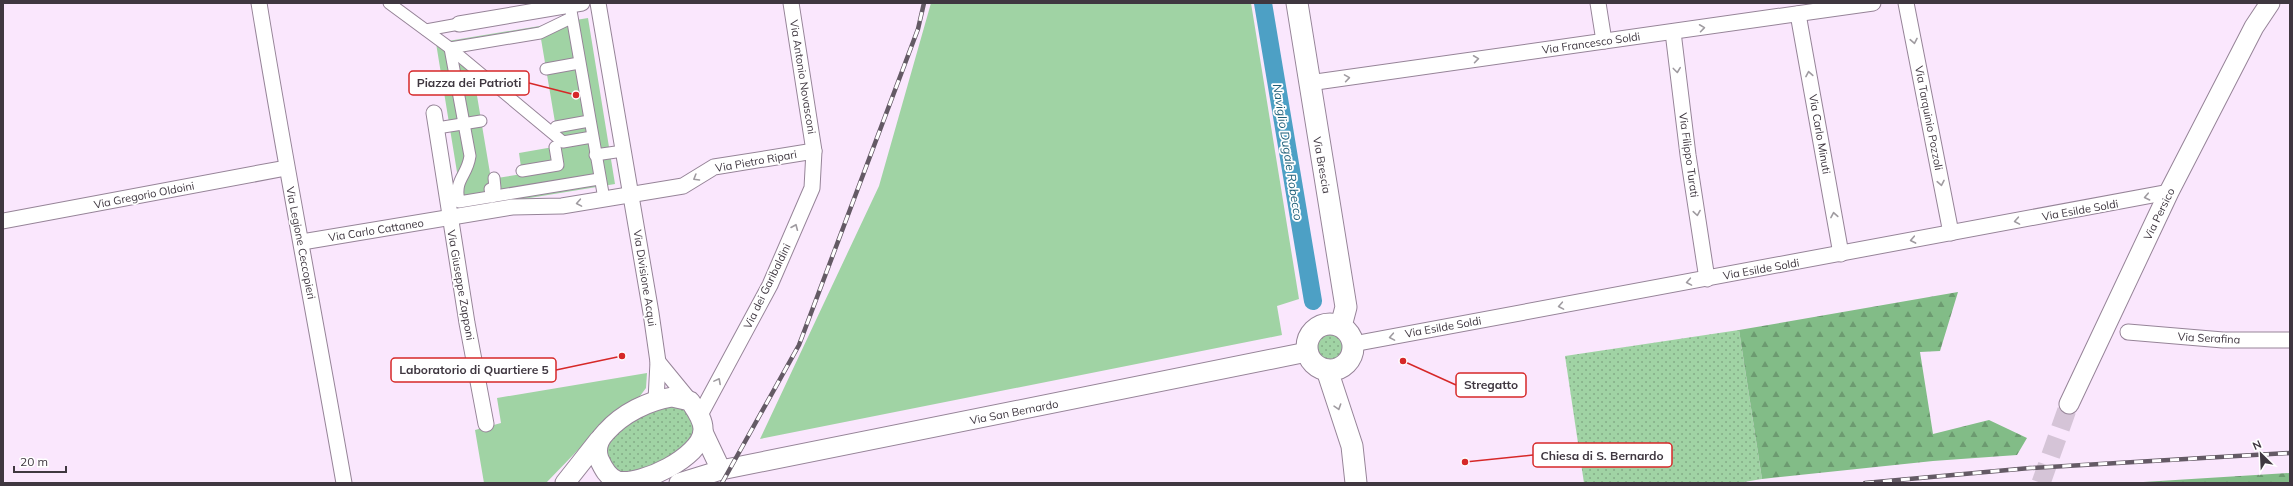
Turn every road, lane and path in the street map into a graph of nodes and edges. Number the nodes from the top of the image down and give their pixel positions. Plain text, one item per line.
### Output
1 (259, 3) edge
2 (389, 3) edge
3 (598, 3) edge
4 (791, 3) edge
5 (1297, 3) edge
6 (1598, 3) edge
7 (1873, 3) edge
8 (1906, 3) edge
9 (2260, 3) edge
10 (2270, 3) edge
11 (574, 9) edge
12 (1798, 14) junction
13 (459, 24) joint
14 (2254, 27) junction
15 (426, 30) junction
16 (1673, 32) junction
17 (1604, 41) junction
18 (450, 48) junction
19 (579, 63) junction
20 (546, 69) dead end
21 (1309, 84) junction
22 (434, 113) dead end
23 (481, 121) dead end
24 (589, 121) junction
25 (464, 124) junction
26 (556, 127) dead end
27 (436, 128) junction
28 (592, 137) junction
29 (555, 147) dead end
30 (623, 151) junction
31 (814, 151) junction
32 (595, 156) junction
33 (286, 168) junction
34 (522, 171) dead end
35 (494, 178) dead end
36 (599, 179) junction
37 (2169, 192) junction
38 (631, 195) junction
39 (492, 197) junction
40 (604, 199) junction
41 (450, 218) junction
42 (3, 221) edge
43 (1951, 233) junction
44 (302, 242) junction
45 (1841, 254) junction
46 (1707, 278) junction
47 (1341, 326) junction
48 (2128, 332) dead end
49 (2290, 340) edge
50 (1353, 344) junction
51 (1307, 352) junction
52 (658, 362) junction
53 (1326, 370) junction
54 (656, 400) junction
55 (2069, 404) tunnel mouth
56 (698, 416) junction
57 (486, 424) dead end
58 (599, 440) junction
59 (721, 470) junction
60 (344, 483) edge
61 (565, 483) edge
62 (637, 483) edge
63 (679, 483) edge
64 (1356, 483) edge

1 - 33 street, Via Legione Ceccopieri
2 - 15 street
3 - 30 street, Via Divisione Acqui
4 - 31 street, Via Antonio Novasconi
5 - 21 main road, Via Brescia
6 - 17 street
7 - 12 street, Via Francesco Soldi
8 -> 43 street, Via Tarquinio Pozzoli
9 - 14 street, Via Persico
10 - 14 street, Via Persico
11 - 13 street
11 - 18 street
11 - 19 street
16 -> 12 street, Via Francesco Soldi
45 -> 12 street, Via Carlo Minuti
13 - 15 street
14 - 37 street, Via Persico
15 - 18 street
16 - 17 street, Via Francesco Soldi
16 -> 46 street, Via Filippo Turati
21 -> 17 street, Via Francesco Soldi
18 - 25 street
18 - 28 street
19 - 20 street
19 - 24 street
21 - 47 main road, Via Brescia
22 - 27 street, Via Giuseppe Zapponi
23 - 25 street
24 - 26 street
24 - 28 street
25 - 27 street
25 - 39 street
27 - 41 street, Via Giuseppe Zapponi
28 - 32 street
29 - 34 street
30 - 32 street
30 - 38 street, Via Divisione Acqui
31 -> 38 street, Via Pietro Ripari
56 -> 31 street, Via dei Garibaldini
32 - 36 street
33 - 42 street, Via Gregorio Oldoini
33 - 44 street, Via Legione Ceccopieri
35 - 39 street
36 - 39 street
36 - 40 street
37 -> 43 street, Via Esilde Soldi
37 - 55 street, Via Persico
38 - 40 street, Via Pietro Ripari
38 - 52 street, Via Divisione Acqui
40 -> 41 street, Via Carlo Cattaneo
41 - 44 street, Via Carlo Cattaneo
41 - 57 street, Via Giuseppe Zapponi
43 -> 45 street, Via Esilde Soldi
44 - 60 street, Via Legione Ceccopieri
45 - 46 street, Via Esilde Soldi
46 -> 50 street, Via Esilde Soldi
47 - 50 main road
47 - 51 main road
48 - 49 street, Via Serafina
50 - 53 main road
51 - 53 main road
51 - 59 street, Via San Bernardo
52 - 54 street, Via Divisione Acqui
52 - 56 street
53 -> 64 main road
54 - 56 street
54 - 58 street
56 - 59 street
56 - 62 street
58 - 61 street
58 - 62 street
59 - 63 street, Via San Bernardo

